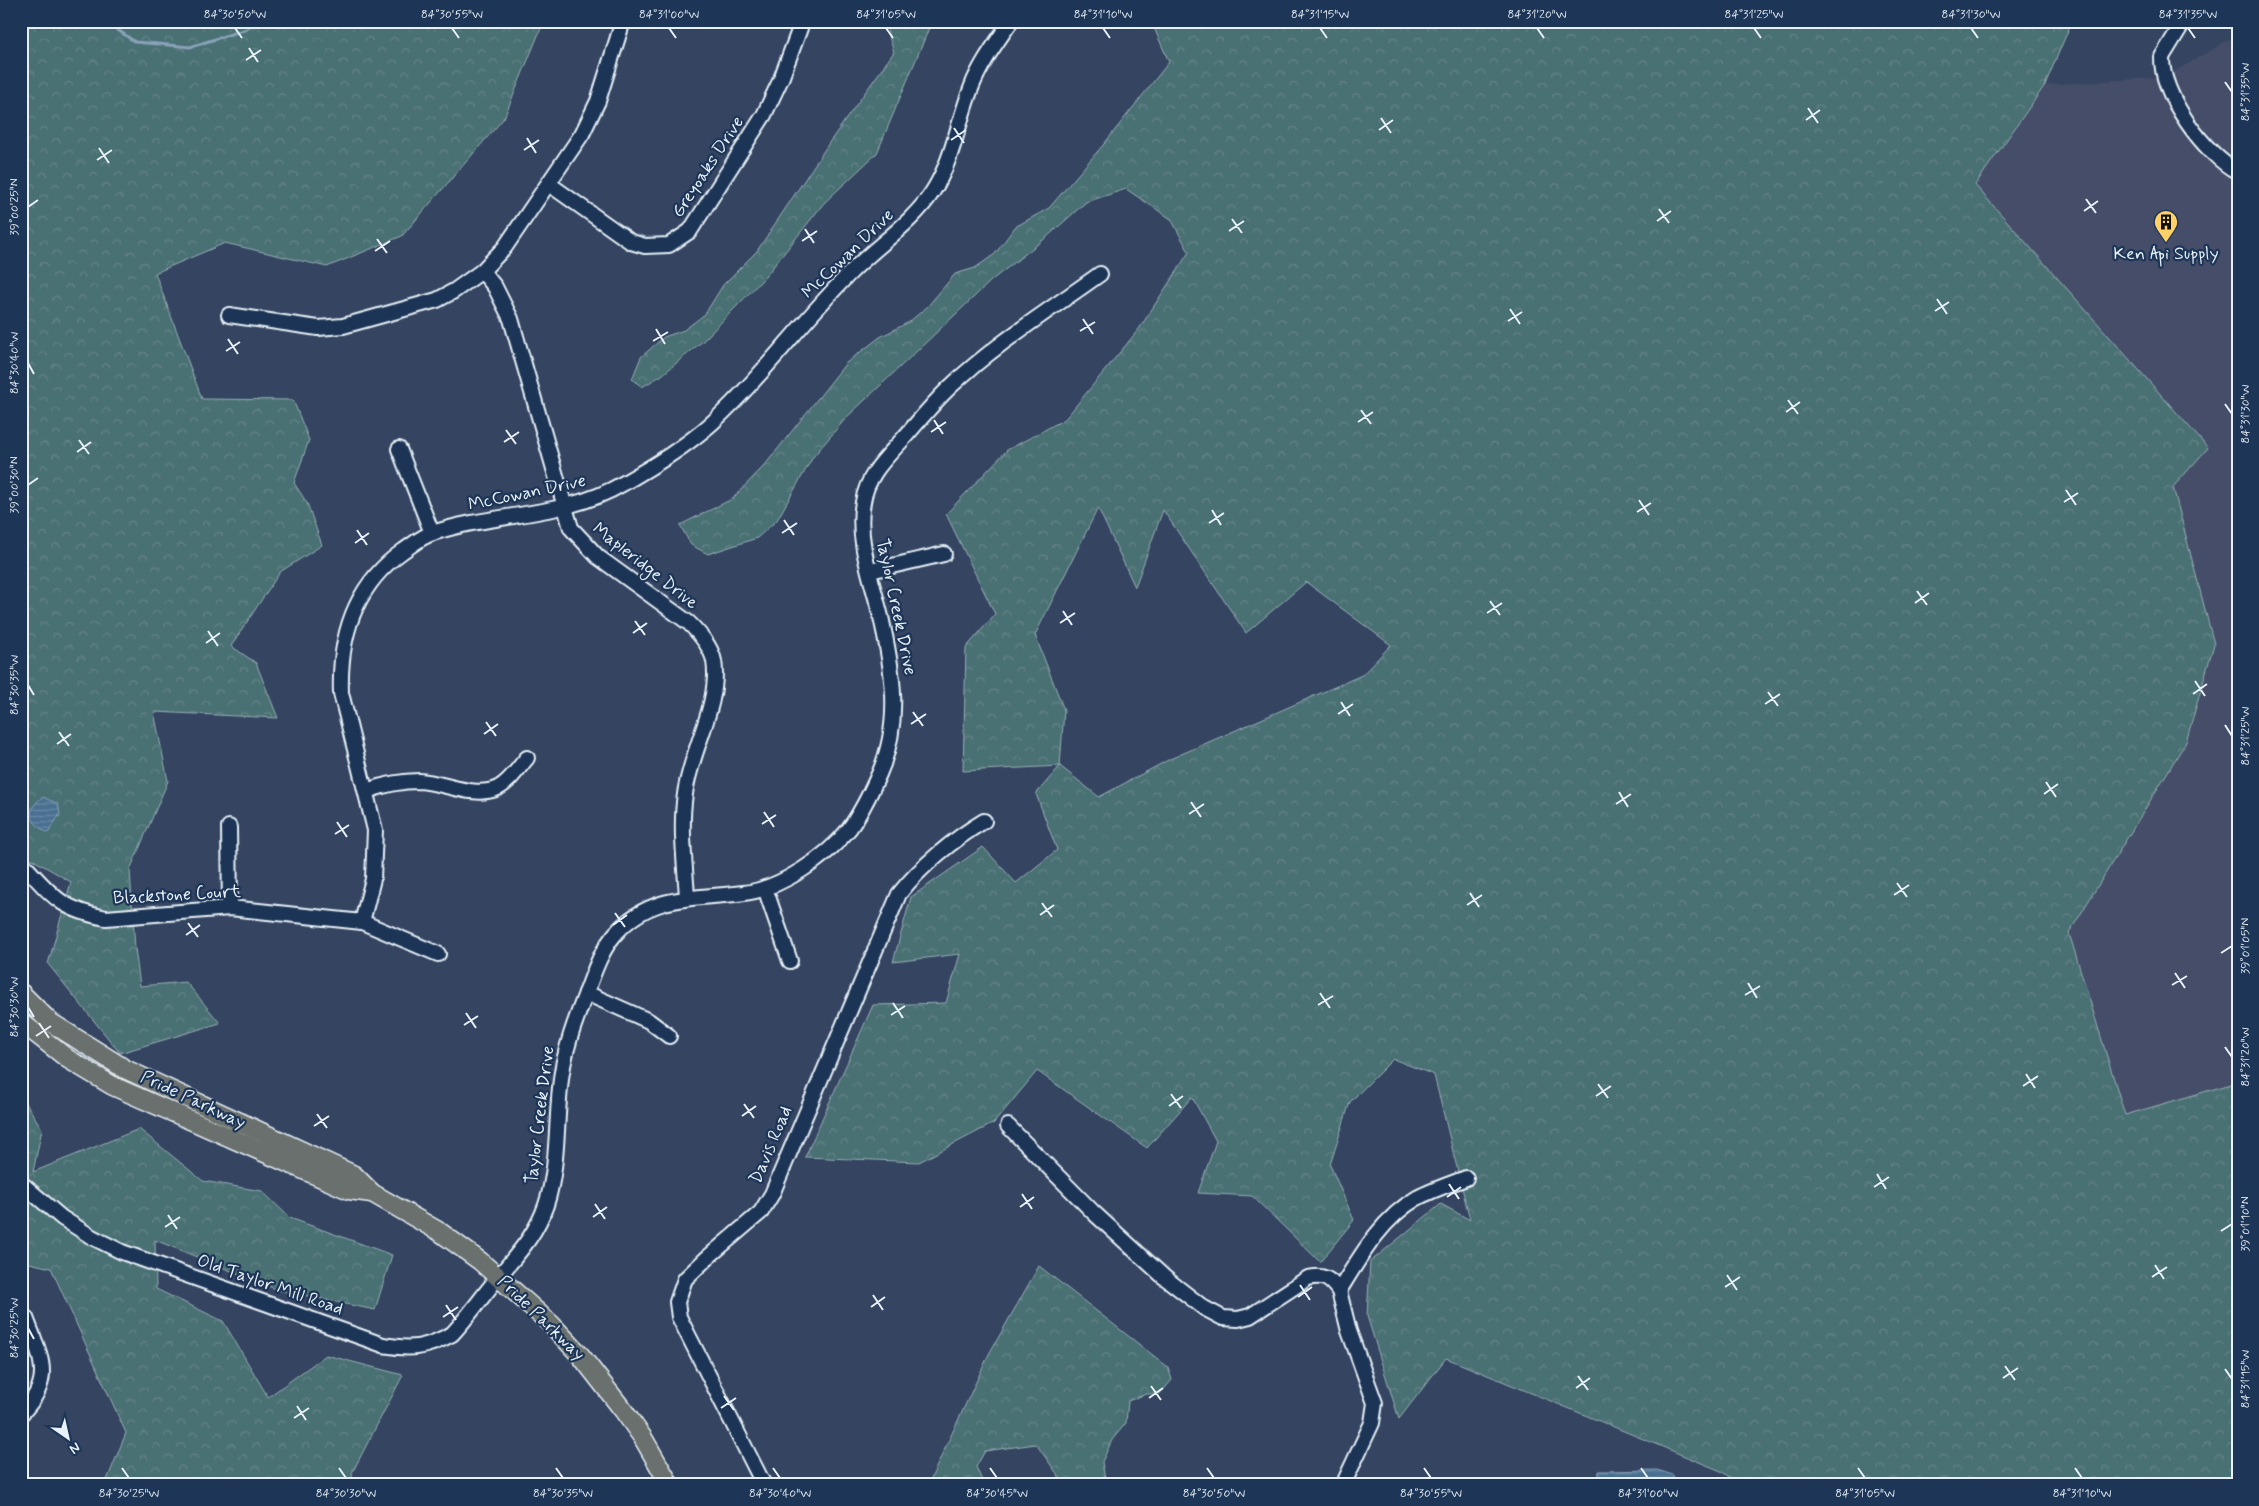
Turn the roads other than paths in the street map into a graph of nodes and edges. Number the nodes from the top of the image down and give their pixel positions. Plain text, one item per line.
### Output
1 (623, 21) edge
2 (1011, 21) edge
3 (2184, 21) edge
4 (800, 28) dead end
5 (2238, 172) edge
6 (549, 184) junction
7 (482, 272) junction
8 (1100, 274) dead end
9 (229, 315) dead end
10 (400, 449) dead end
11 (563, 507) junction
12 (432, 533) junction
13 (944, 554) dead end
14 (870, 571) junction
15 (527, 758) dead end
16 (366, 791) junction
17 (984, 820) dead end
18 (229, 827) dead end
19 (21, 862) edge
20 (765, 888) junction
21 (687, 897) junction
22 (230, 908) junction
23 (362, 922) junction
24 (438, 954) dead end
25 (790, 961) dead end
26 (586, 993) junction
27 (21, 994) edge
28 (21, 1022) edge
29 (669, 1036) dead end
30 (1008, 1126) dead end
31 (1466, 1178) dead end
32 (21, 1184) edge
33 (372, 1193) junction
34 (499, 1276) junction
35 (1339, 1291) junction
36 (26, 1318) dead end
37 (21, 1414) edge
38 (670, 1485) edge
39 (764, 1485) edge
40 (1343, 1485) edge

1 - 6 street
2 - 11 street, McCowan Drive
3 - 5 street
4 - 6 street, Greyoaks Drive
6 - 7 street
7 - 9 street
7 - 11 street, Mapleridge Drive
8 - 14 street, Taylor Creek Drive
10 - 12 street
11 - 12 street, McCowan Drive
11 - 21 street, Mapleridge Drive
12 - 16 street, McCowan Drive
13 - 14 street
14 - 20 street, Taylor Creek Drive
15 - 16 street
16 - 23 street, McCowan Drive
17 - 39 street, Davis Road
18 - 22 street
19 - 22 street, Blackstone Court
20 - 21 street, Taylor Creek Drive
20 - 25 street
21 - 26 street, Taylor Creek Drive
22 - 23 street, Blackstone Court
23 - 24 street, Blackstone Court
26 - 29 street
26 - 34 street, Taylor Creek Drive
27 - 33 main road, Pride Parkway
28 - 33 main road, Pride Parkway
30 - 35 street
31 - 35 street
32 - 34 street, Old Taylor Mill Road
33 - 34 main road, Pride Parkway
34 - 38 main road, Pride Parkway
35 - 40 street
36 - 37 street

